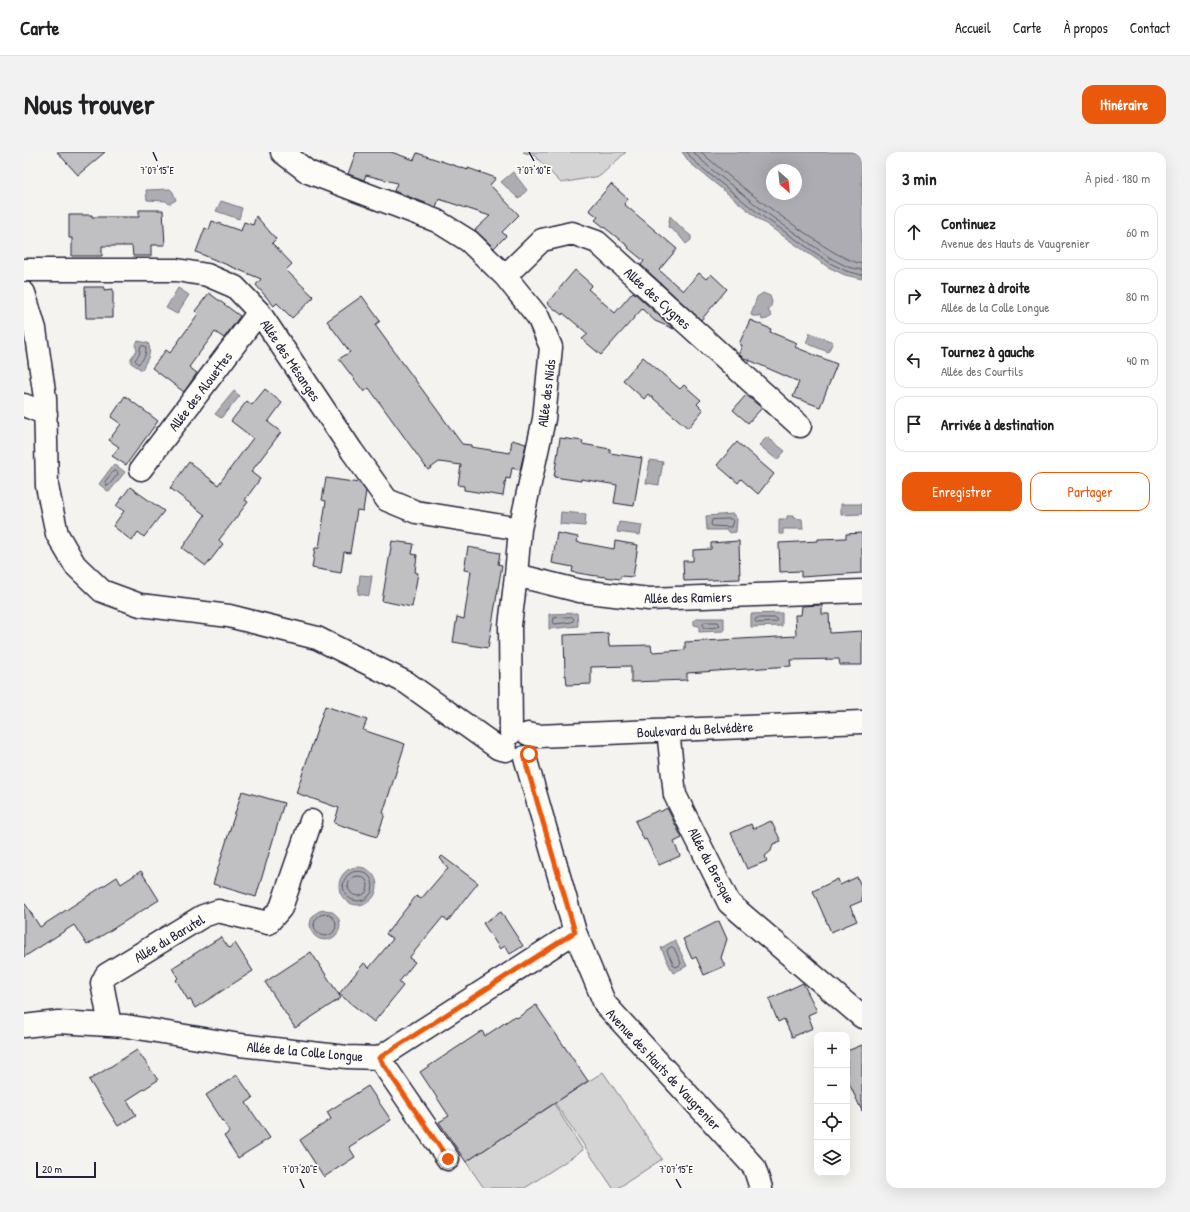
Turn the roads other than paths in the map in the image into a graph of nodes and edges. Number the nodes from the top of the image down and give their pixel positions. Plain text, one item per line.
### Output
1 (282, 152) edge
2 (24, 270) edge
3 (505, 276) junction
4 (24, 293) edge
5 (259, 312) junction
6 (24, 405) edge
7 (46, 414) junction
8 (800, 426) dead end
9 (141, 469) dead end
10 (520, 529) junction
11 (516, 575) junction
12 (862, 591) edge
13 (862, 722) edge
14 (668, 730) junction
15 (518, 744) junction
16 (311, 821) dead end
17 (575, 932) junction
18 (862, 1018) edge
19 (110, 1024) junction
20 (24, 1026) edge
21 (379, 1058) junction
22 (448, 1159) dead end
23 (761, 1188) edge

1 - 3 street, Allée des Nids
2 - 5 street, Allée des Mésanges
3 - 8 street, Allée des Cygnes
3 - 10 street, Allée des Nids
4 - 7 street
5 - 9 street, Allée des Alouettes
5 - 10 street, Allée des Mésanges
6 - 7 street
7 - 15 street
10 - 11 street, Allée des Nids
11 - 12 street, Allée des Ramiers
11 - 15 street, Allée des Nids
13 - 14 street, Boulevard du Belvédère
14 - 15 street, Boulevard du Belvédère
14 - 18 street, Allée du Bresque
15 - 17 street, Avenue des Hauts de Vaugrenier
16 - 19 street, Allée du Barutel
17 - 21 street, Allée de la Colle Longue
17 - 23 street, Avenue des Hauts de Vaugrenier
19 - 20 street, Allée de la Colle Longue
19 - 21 street, Allée de la Colle Longue
21 - 22 street

